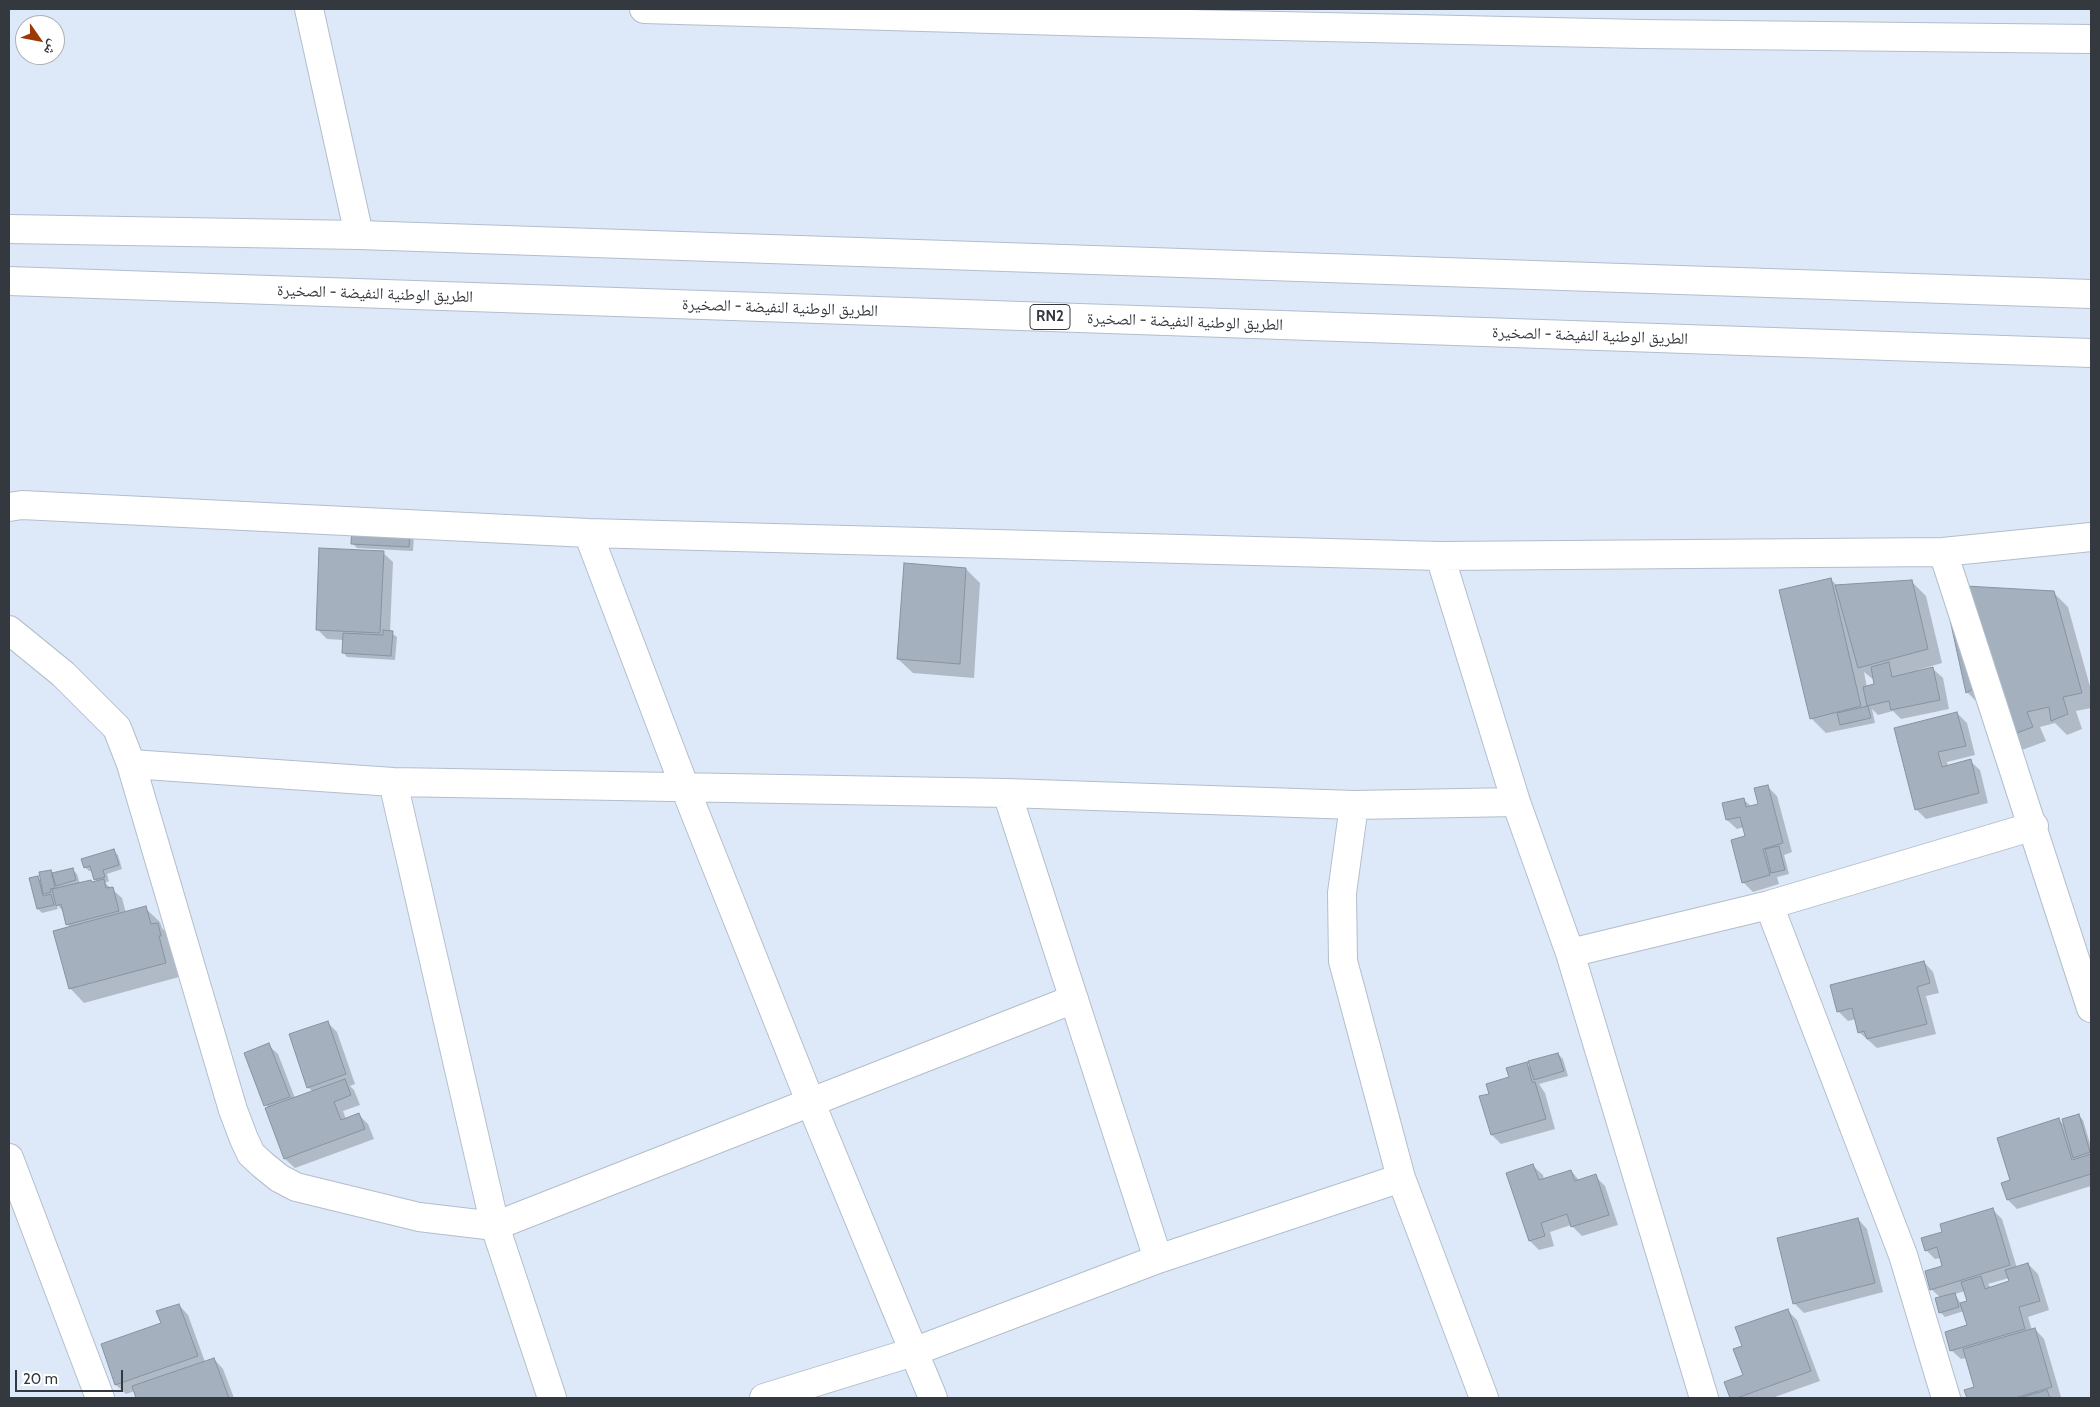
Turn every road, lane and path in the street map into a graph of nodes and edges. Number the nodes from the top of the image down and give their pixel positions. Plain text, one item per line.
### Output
1 (309, 9) edge
2 (644, 9) edge
3 (2091, 39) edge
4 (9, 229) edge
5 (359, 235) junction
6 (9, 281) edge
7 (2091, 294) edge
8 (2091, 353) edge
9 (9, 507) edge
10 (588, 533) junction
11 (2091, 537) edge
12 (1943, 552) junction
13 (1440, 556) junction
14 (9, 630) edge
15 (131, 764) junction
16 (393, 782) junction
17 (685, 788) junction
18 (1007, 793) junction
19 (1516, 802) junction
20 (1354, 806) junction
21 (2034, 826) junction
22 (1769, 905) junction
23 (1570, 953) junction
24 (2090, 997) edge
25 (1074, 998) junction
26 (810, 1101) junction
27 (9, 1158) edge
28 (1400, 1178) junction
29 (496, 1226) junction
30 (1158, 1259) junction
31 (913, 1352) junction
32 (100, 1398) edge
33 (552, 1398) edge
34 (764, 1398) edge
35 (933, 1398) edge
36 (1484, 1398) edge
37 (1704, 1398) edge
38 (1946, 1398) edge

1 - 5 main road
2 - 3 main road
4 - 5 main road
5 - 7 main road
6 - 8 main road, الطريق الوطنية النفيضة - الصخيرة / RN2
9 - 10 main road
10 - 13 main road
10 - 17 main road
11 - 12 main road
12 - 13 main road
12 - 21 main road
13 - 19 main road
14 - 15 main road
15 - 16 main road
15 - 29 main road
16 - 17 main road
16 - 29 main road
17 - 18 main road
17 - 26 main road
18 - 20 main road
18 - 25 main road
19 - 20 main road
19 - 23 main road
20 - 28 main road
21 - 22 main road
21 - 24 main road
22 - 23 main road
22 - 38 main road
23 - 37 main road
25 - 26 main road
25 - 30 main road
26 - 29 main road
26 - 31 main road
27 - 32 main road
28 - 30 main road
28 - 36 main road
29 - 33 main road
30 - 31 main road
31 - 34 main road
31 - 35 main road

